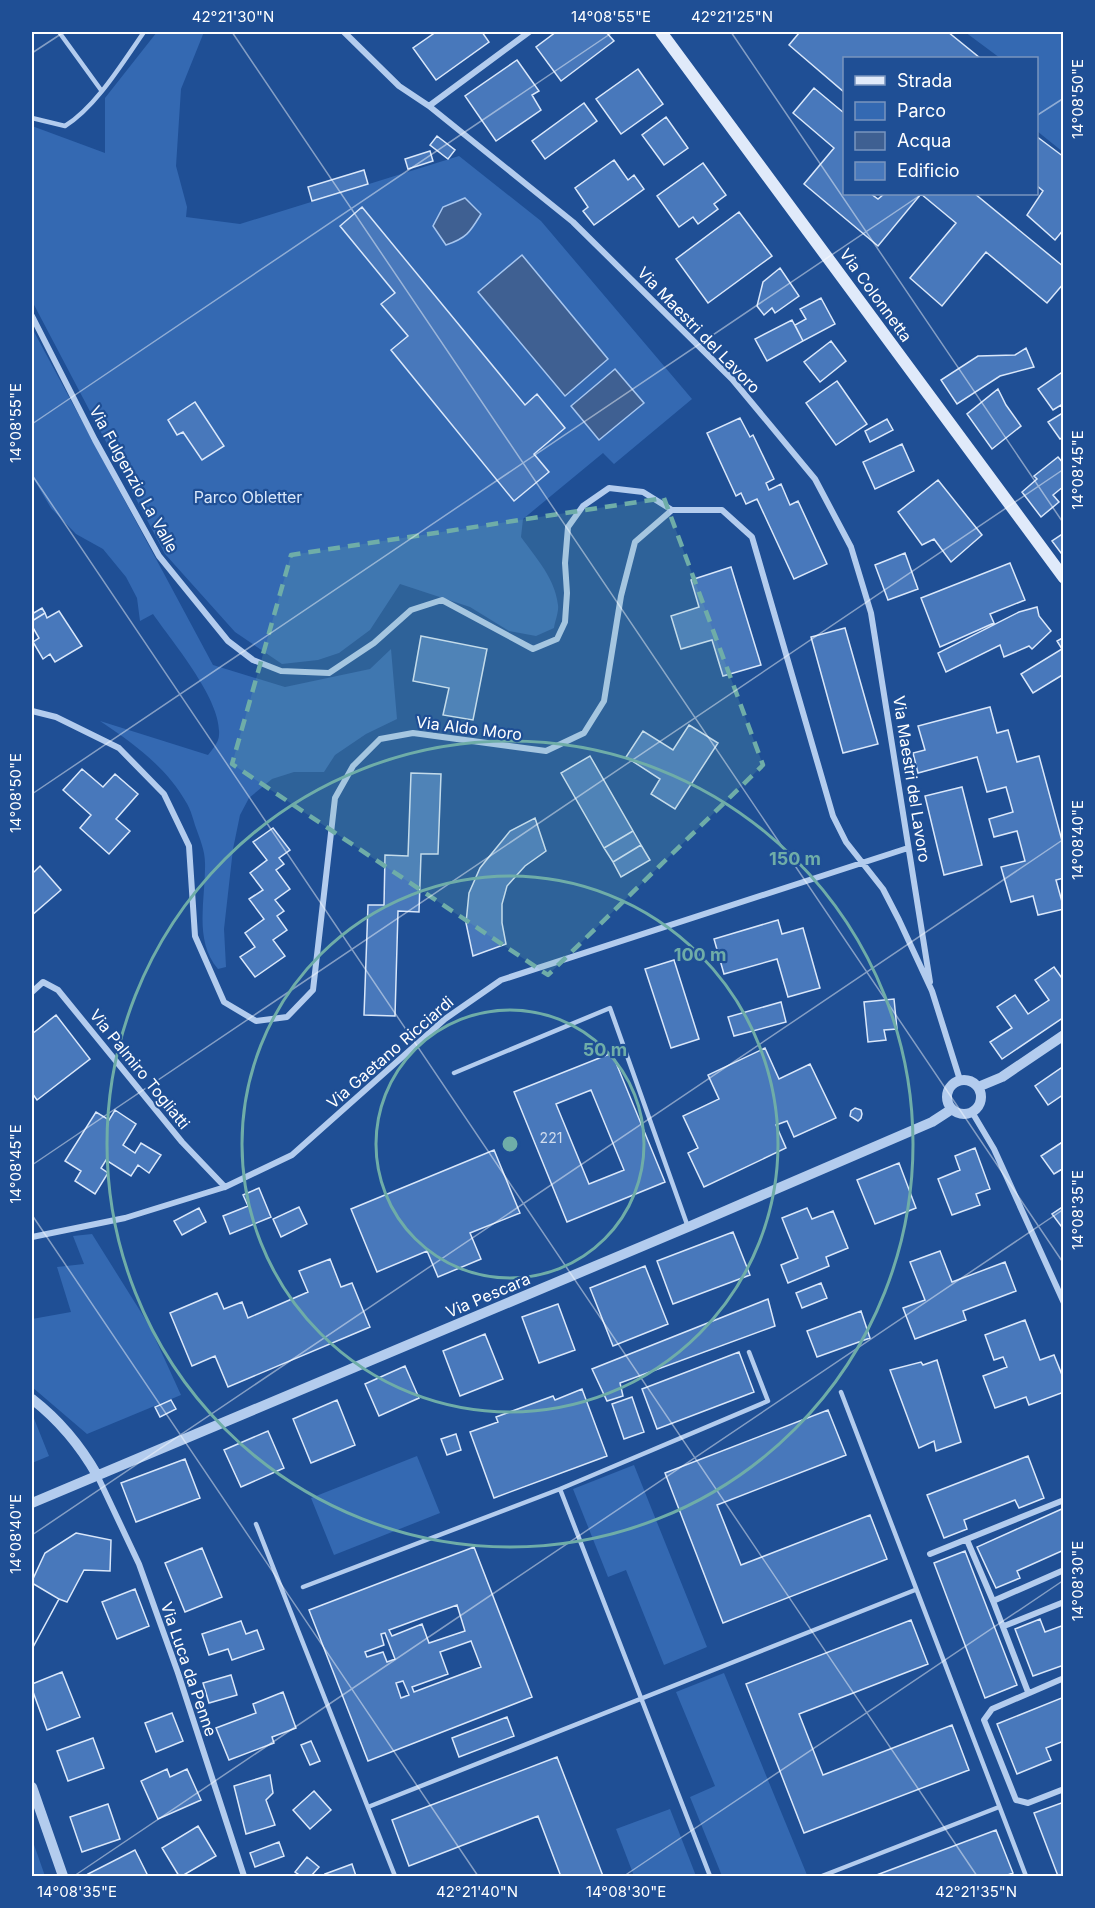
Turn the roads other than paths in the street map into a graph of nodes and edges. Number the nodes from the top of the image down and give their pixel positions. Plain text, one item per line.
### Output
1 (59, 32) edge
2 (144, 32) edge
3 (344, 32) edge
4 (529, 32) edge
5 (666, 33) edge
6 (101, 90) junction
7 (429, 106) junction
8 (32, 118) edge
9 (32, 316) edge
10 (672, 510) junction
11 (1064, 578) edge
12 (32, 711) edge
13 (908, 848) junction
14 (862, 862) junction
15 (932, 991) junction
16 (32, 992) edge
17 (1064, 1035) edge
18 (454, 1073) dead end
19 (960, 1080) junction
20 (978, 1087) junction
21 (952, 1109) junction
22 (972, 1112) junction
23 (225, 1187) junction
24 (688, 1227) junction
25 (32, 1237) edge
26 (1064, 1303) edge
27 (749, 1352) dead end
28 (841, 1392) dead end
29 (32, 1400) edge
30 (97, 1475) junction
31 (560, 1489) junction
32 (1064, 1500) edge
33 (32, 1503) edge
34 (256, 1524) dead end
35 (967, 1540) junction
36 (930, 1554) dead end
37 (1064, 1570) edge
38 (303, 1587) dead end
39 (915, 1590) junction
40 (993, 1601) junction
41 (1064, 1602) edge
42 (1004, 1626) junction
43 (1064, 1678) edge
44 (1028, 1692) junction
45 (640, 1699) junction
46 (32, 1787) edge
47 (1064, 1789) edge
48 (368, 1807) junction
49 (999, 1807) junction
50 (63, 1876) edge
51 (244, 1876) edge
52 (395, 1876) edge
53 (710, 1876) edge
54 (822, 1876) edge
55 (1026, 1876) edge

1 - 6 lane
2 - 6 lane
3 - 7 street, Via Maestri del Lavoro
4 - 7 street
5 - 11 main road, Via Colonnetta
6 - 8 lane
7 - 13 street, Via Maestri del Lavoro
9 - 10 street, Via Fulgenzio La Valle
10 - 12 street, Via Aldo Moro
10 - 14 street
13 - 14 street, Via Gaetano Ricciardi
13 - 15 street, Via Maestri del Lavoro
14 - 15 street, Via Maestri del Lavoro
14 - 23 street, Via Gaetano Ricciardi
15 - 19 street, Via Maestri del Lavoro
16 - 23 street, Via Palmiro Togliatti
17 - 20 street
18 - 24 lane
19 - 20 street
19 - 21 street
20 - 22 street
21 - 22 street
21 - 24 street, Via Pescara
22 - 26 street
23 - 25 street, Via Gaetano Ricciardi
24 - 30 street, Via Pescara
27 - 31 lane
28 - 39 lane
29 - 30 street
30 - 33 street, Via Pescara
30 - 51 street, Via Luca da Penne
31 - 38 lane
31 - 45 lane
32 - 35 street
34 - 48 lane
35 - 36 street
35 - 40 street
37 - 40 street
39 - 45 lane
39 - 49 lane
40 - 42 street
41 - 42 street
42 - 44 street
43 - 44 street
44 - 47 street
45 - 48 lane
45 - 53 lane
46 - 50 street
48 - 52 lane
49 - 54 lane
49 - 55 lane

